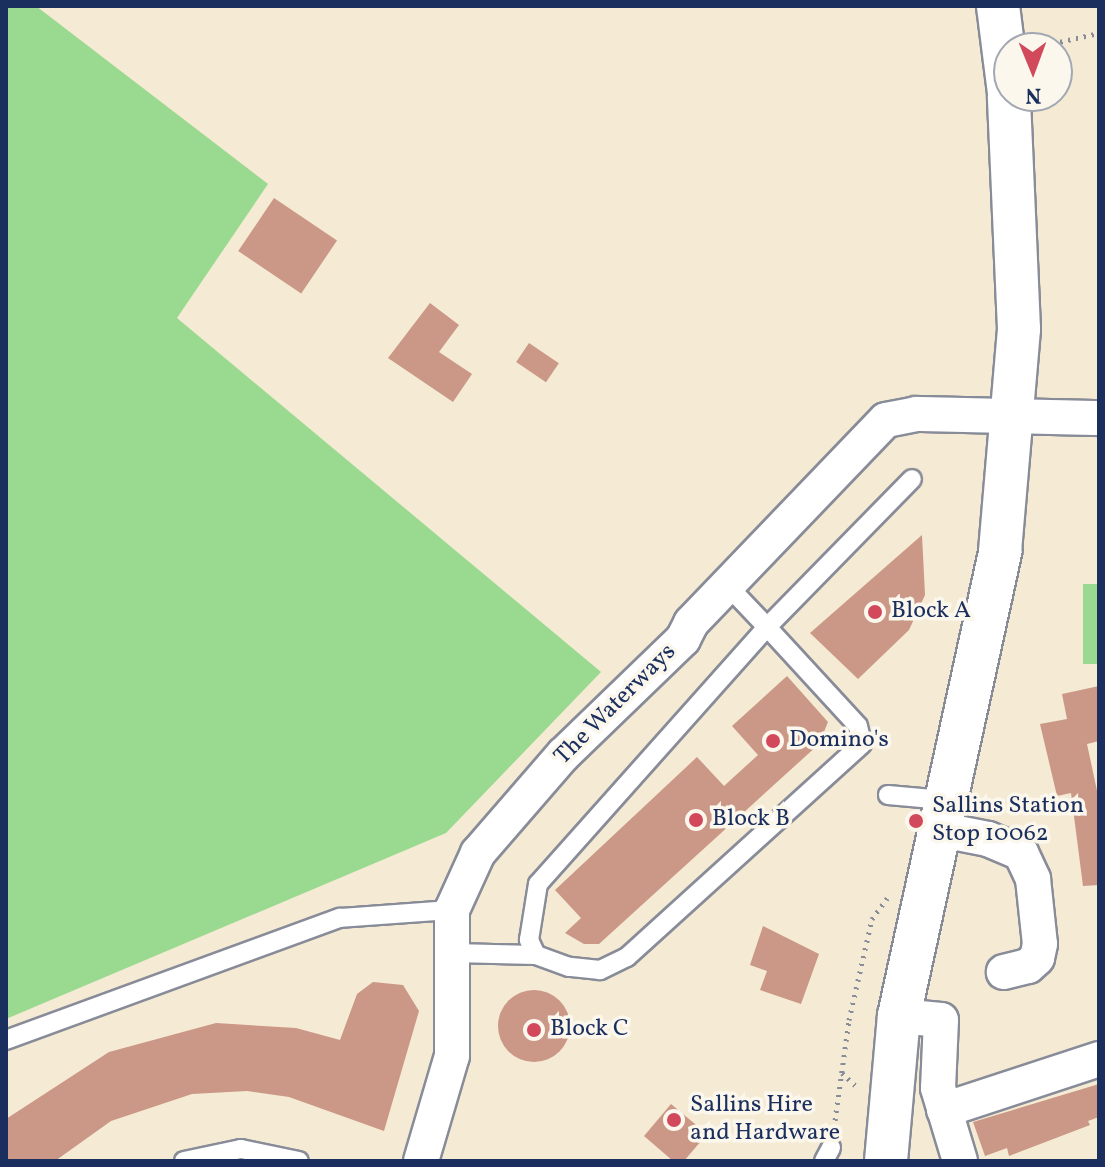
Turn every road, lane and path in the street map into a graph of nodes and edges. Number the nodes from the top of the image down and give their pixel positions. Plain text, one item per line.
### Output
1 (998, 6) edge
2 (1001, 32) edge
3 (1099, 33) edge
4 (1073, 39) edge
5 (1010, 112) edge
6 (1012, 414) junction
7 (1099, 418) edge
8 (912, 479) dead end
9 (727, 585) junction
10 (767, 627) junction
11 (888, 795) dead end
12 (941, 815) junction
13 (892, 888) dead end
14 (452, 910) junction
15 (452, 953) junction
16 (536, 955) junction
17 (1004, 972) dead end
18 (899, 1016) junction
19 (6, 1040) edge
20 (1099, 1059) edge
21 (944, 1110) junction
22 (827, 1155) edge
23 (184, 1161) edge
24 (299, 1161) edge
25 (421, 1161) edge
26 (886, 1161) edge
27 (960, 1161) edge

1 - 2 street
3 - 4 path
5 - 6 street
6 - 7 street, The Waterways
6 - 9 street, The Waterways
6 - 12 street
8 - 10 lane
9 - 10 lane
9 - 14 street, The Waterways
10 - 16 lane
10 - 16 lane
11 - 12 lane
12 - 17 street
12 - 18 street
13 - 22 path
14 - 15 street, The Waterways
14 - 19 lane
15 - 16 lane
15 - 25 street, The Waterways
18 - 21 street
18 - 26 street
20 - 21 street
21 - 27 street
23 - 24 lane

